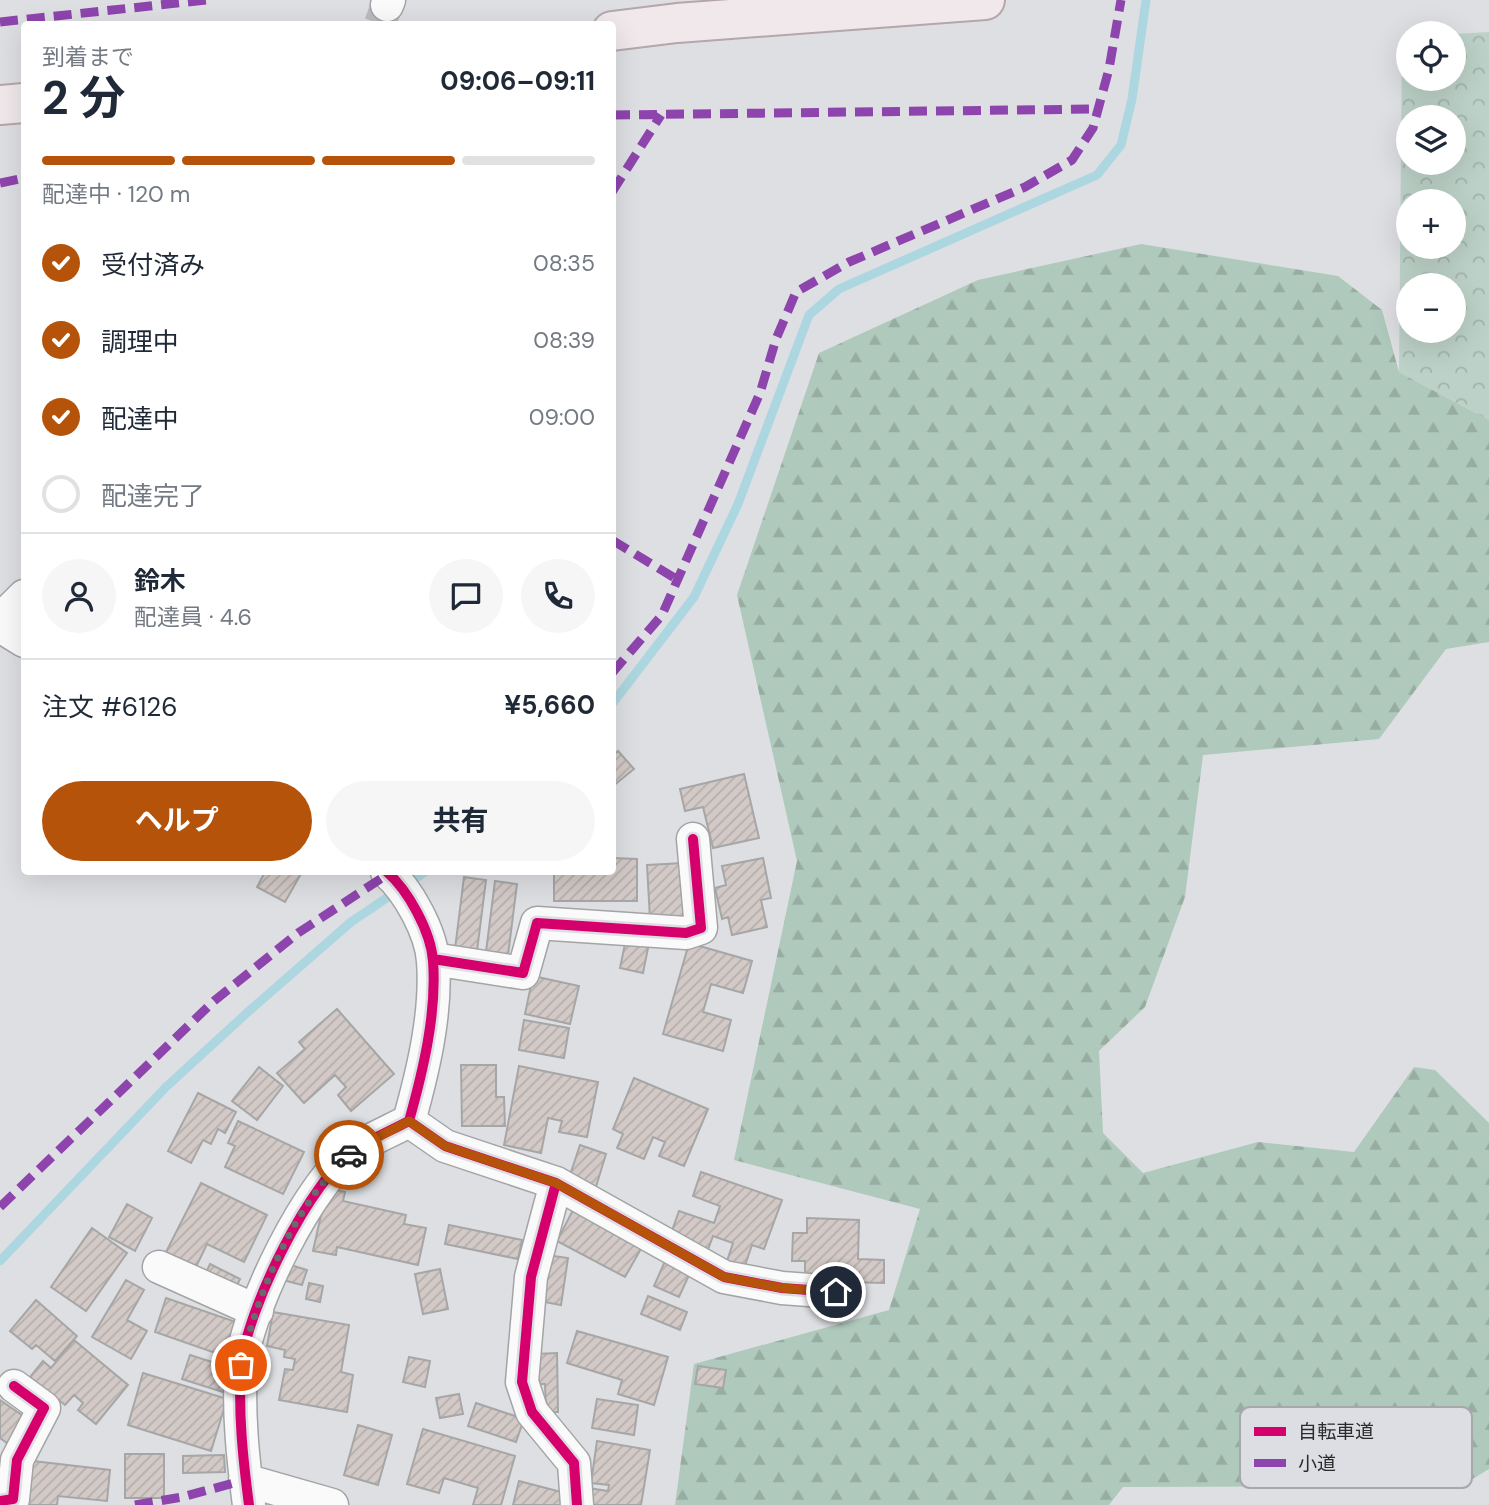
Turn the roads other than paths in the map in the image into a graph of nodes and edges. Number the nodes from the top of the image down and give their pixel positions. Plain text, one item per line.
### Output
1 (985, 0) edge
2 (616, 31) edge
3 (21, 103) edge
4 (0, 106) edge
5 (21, 599) edge
6 (0, 620) edge
7 (0, 626) edge
8 (21, 639) edge
9 (693, 839) dead end
10 (397, 882) edge
11 (433, 959) junction
12 (409, 1121) junction
13 (556, 1183) junction
14 (159, 1267) dead end
15 (836, 1292) dead end
16 (257, 1311) junction
17 (15, 1386) dead end
18 (247, 1492) edge
19 (0, 1501) edge
20 (332, 1505) edge
21 (578, 1505) edge

1 - 2 main road
3 - 4 main road
5 - 6 street
7 - 8 street
9 - 11 street
10 - 11 street
11 - 12 street
12 - 13 street
12 - 16 street
13 - 15 street
13 - 21 street
14 - 16 street
16 - 18 street
17 - 19 street
18 - 20 street

